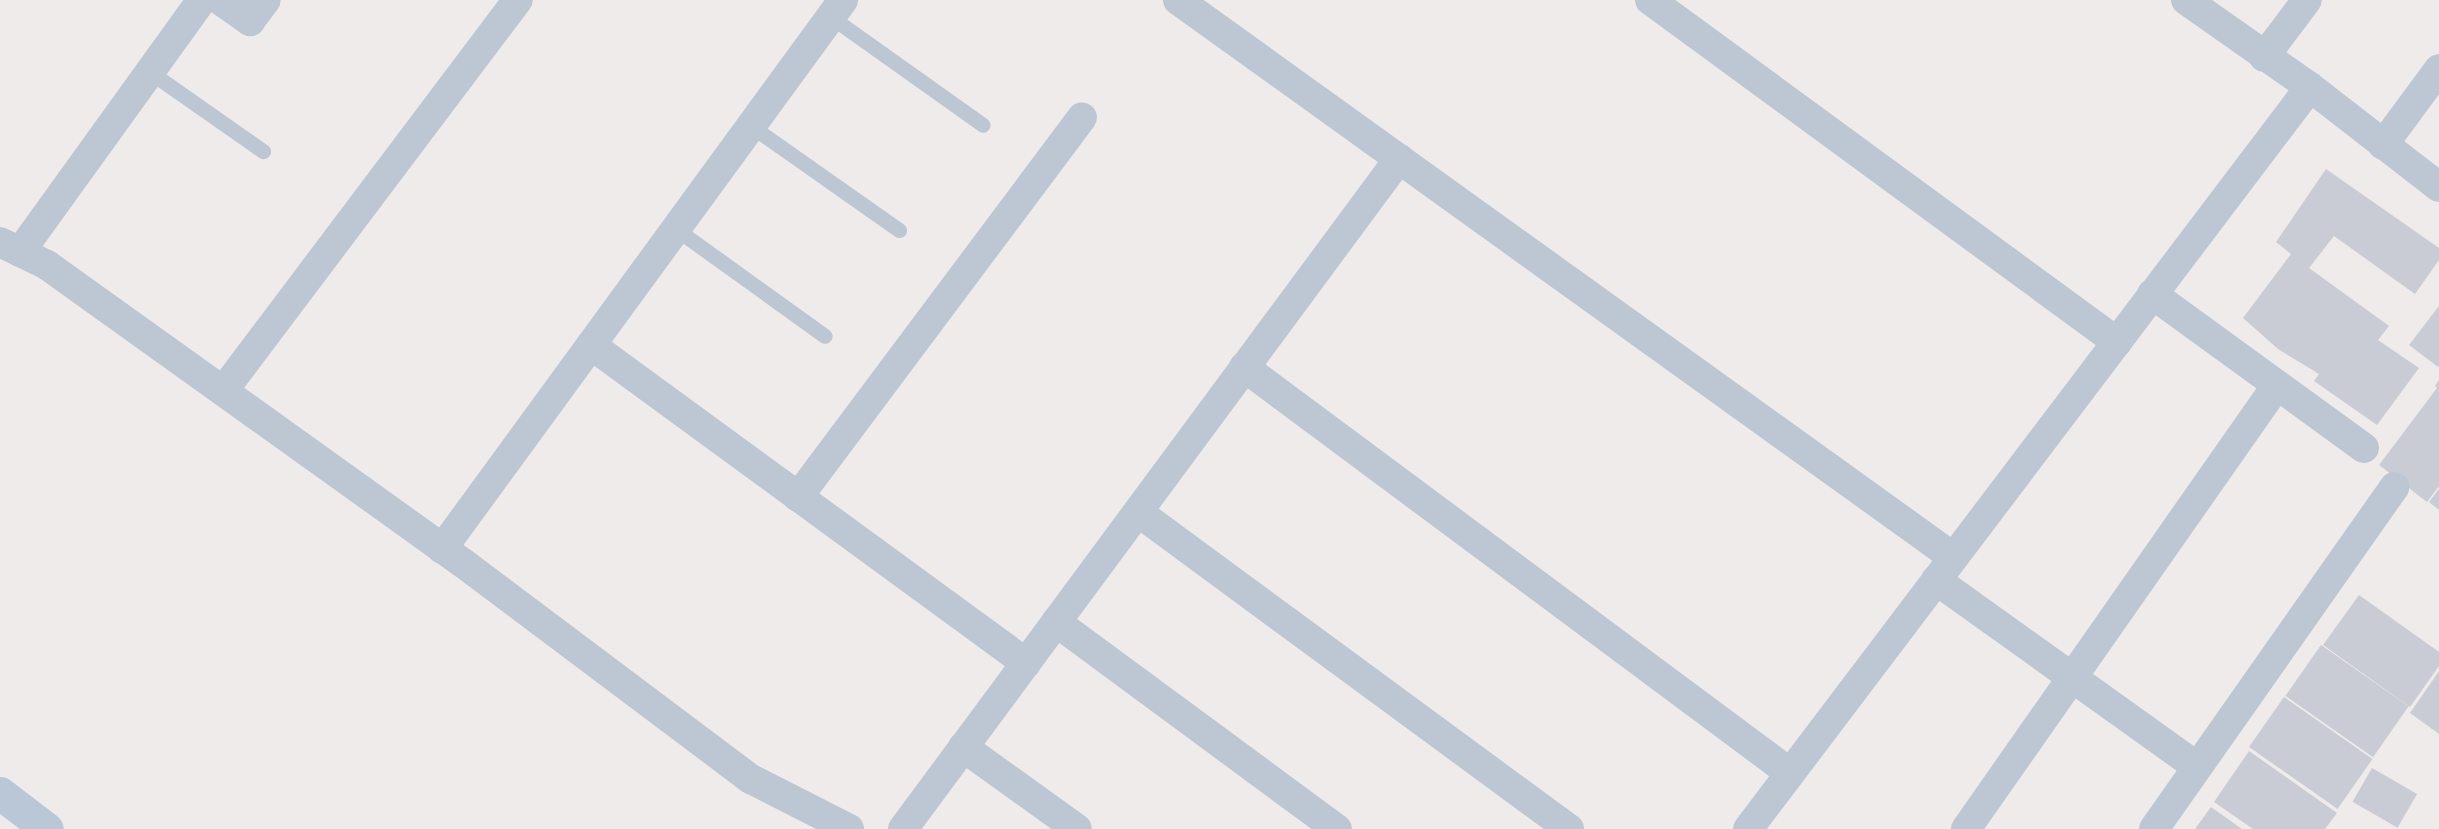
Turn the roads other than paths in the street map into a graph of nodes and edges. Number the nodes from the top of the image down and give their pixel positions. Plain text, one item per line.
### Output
1 (202, 0) edge
2 (220, 0) edge
3 (266, 0) edge
4 (518, 0) edge
5 (1178, 0) edge
6 (1650, 0) edge
7 (2186, 0) edge
8 (2307, 0) edge
9 (837, 8) edge
10 (2264, 57) junction
11 (2439, 69) edge
12 (150, 72) junction
13 (2310, 87) junction
14 (1082, 118) dead end
15 (982, 125) dead end
16 (751, 126) junction
17 (2383, 145) junction
18 (263, 151) dead end
19 (1399, 159) junction
20 (2439, 187) edge
21 (676, 229) junction
22 (899, 230) dead end
23 (10, 247) edge
24 (2152, 294) junction
25 (825, 336) dead end
26 (2117, 342) junction
27 (591, 345) junction
28 (1244, 368) junction
29 (2277, 385) junction
30 (223, 391) junction
31 (2364, 448) dead end
32 (2394, 487) dead end
33 (798, 497) junction
34 (1138, 512) junction
35 (442, 549) junction
36 (1945, 569) junction
37 (1056, 622) junction
38 (1026, 663) junction
39 (2070, 676) junction
40 (963, 747) junction
41 (2196, 766) junction
42 (1790, 773) junction
43 (0, 794) edge
44 (47, 829) edge
45 (849, 829) edge
46 (903, 829) edge
47 (1077, 829) edge
48 (1337, 829) edge
49 (1569, 829) edge
50 (1748, 829) edge
51 (1966, 829) edge
52 (2154, 829) edge

1 - 12 street
2 - 3 street
4 - 30 street
5 - 19 street
6 - 26 street
7 - 10 street
8 - 10 street
9 - 15 lane
9 - 16 street
10 - 13 street
11 - 17 street
12 - 18 lane
12 - 23 street
13 - 17 street
13 - 24 street
14 - 33 street
16 - 21 street
16 - 22 lane
17 - 20 street
19 - 28 street
19 - 36 street
21 - 25 lane
21 - 27 street
23 - 30 street
24 - 26 street
24 - 29 street
26 - 36 street
27 - 33 street
27 - 35 street
28 - 34 street
28 - 42 street
29 - 31 street
29 - 39 street
30 - 35 street
32 - 41 street
33 - 38 street
34 - 37 street
34 - 49 street
35 - 45 street
36 - 39 street
36 - 42 street
37 - 38 street
37 - 48 street
38 - 40 street
39 - 41 street
39 - 51 street
40 - 46 street
40 - 47 street
41 - 52 street
42 - 50 street
43 - 44 street

